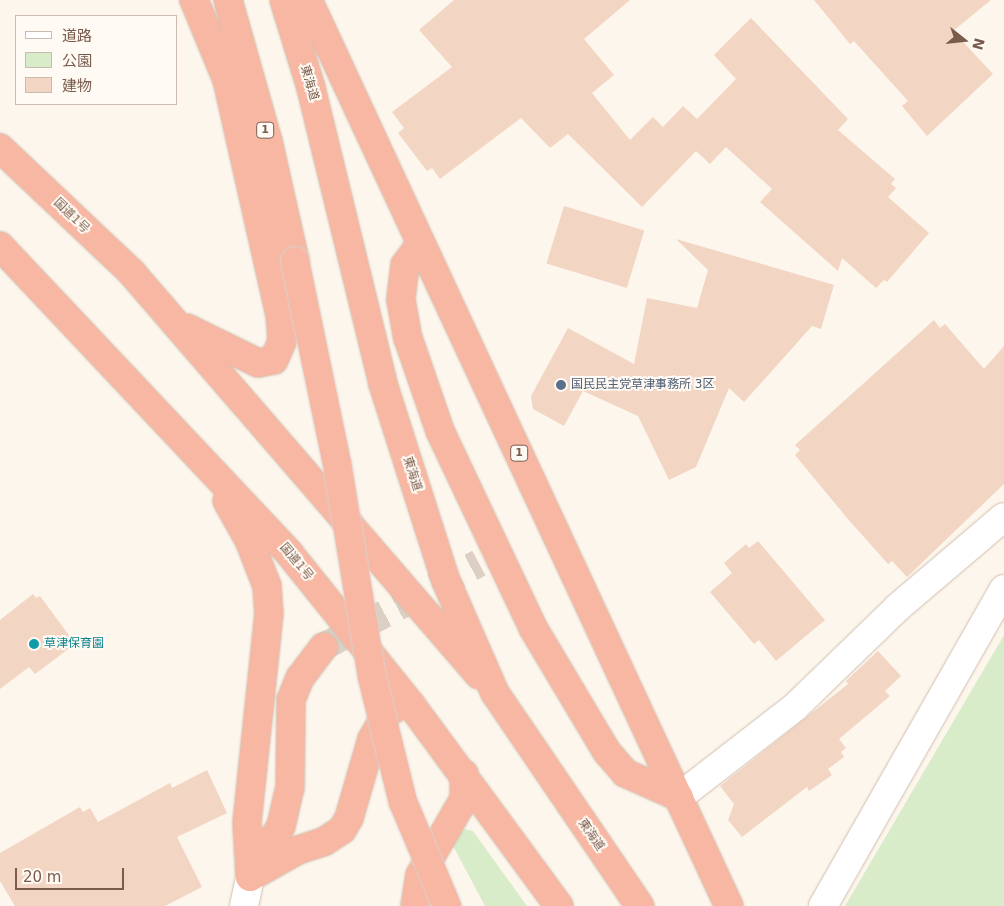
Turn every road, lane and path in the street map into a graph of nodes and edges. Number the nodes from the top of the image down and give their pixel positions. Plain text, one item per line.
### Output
1 (194, 0) edge
2 (228, 0) edge
3 (284, 0) edge
4 (308, 0) edge
5 (0, 148) edge
6 (420, 245) junction
7 (0, 246) edge
8 (174, 322) junction
9 (204, 461) junction
10 (1004, 517) edge
11 (1004, 589) edge
12 (323, 647) tunnel mouth
13 (495, 693) junction
14 (412, 706) junction
15 (464, 774) junction
16 (679, 797) junction
17 (250, 877) junction
18 (244, 906) edge
19 (415, 906) edge
20 (447, 906) edge
21 (559, 906) edge
22 (640, 906) edge
23 (728, 906) edge
24 (823, 906) edge

1 - 8 highway
2 - 20 highway, 1, bridge
3 - 13 highway, 東海道
4 - 6 highway, 1
5 - 8 highway, 国道1号
6 - 16 highway, 1
6 - 16 highway
7 - 9 highway, 国道1号
8 - 13 highway, 国道1号
9 - 14 highway, 国道1号
9 - 17 highway
10 - 16 street
11 - 24 street
12 - 17 highway
13 - 22 highway, 東海道
14 - 15 highway, 国道1号
14 - 17 highway
15 - 19 highway
15 - 21 highway, 国道1号
16 - 23 highway, 1
17 - 18 street

